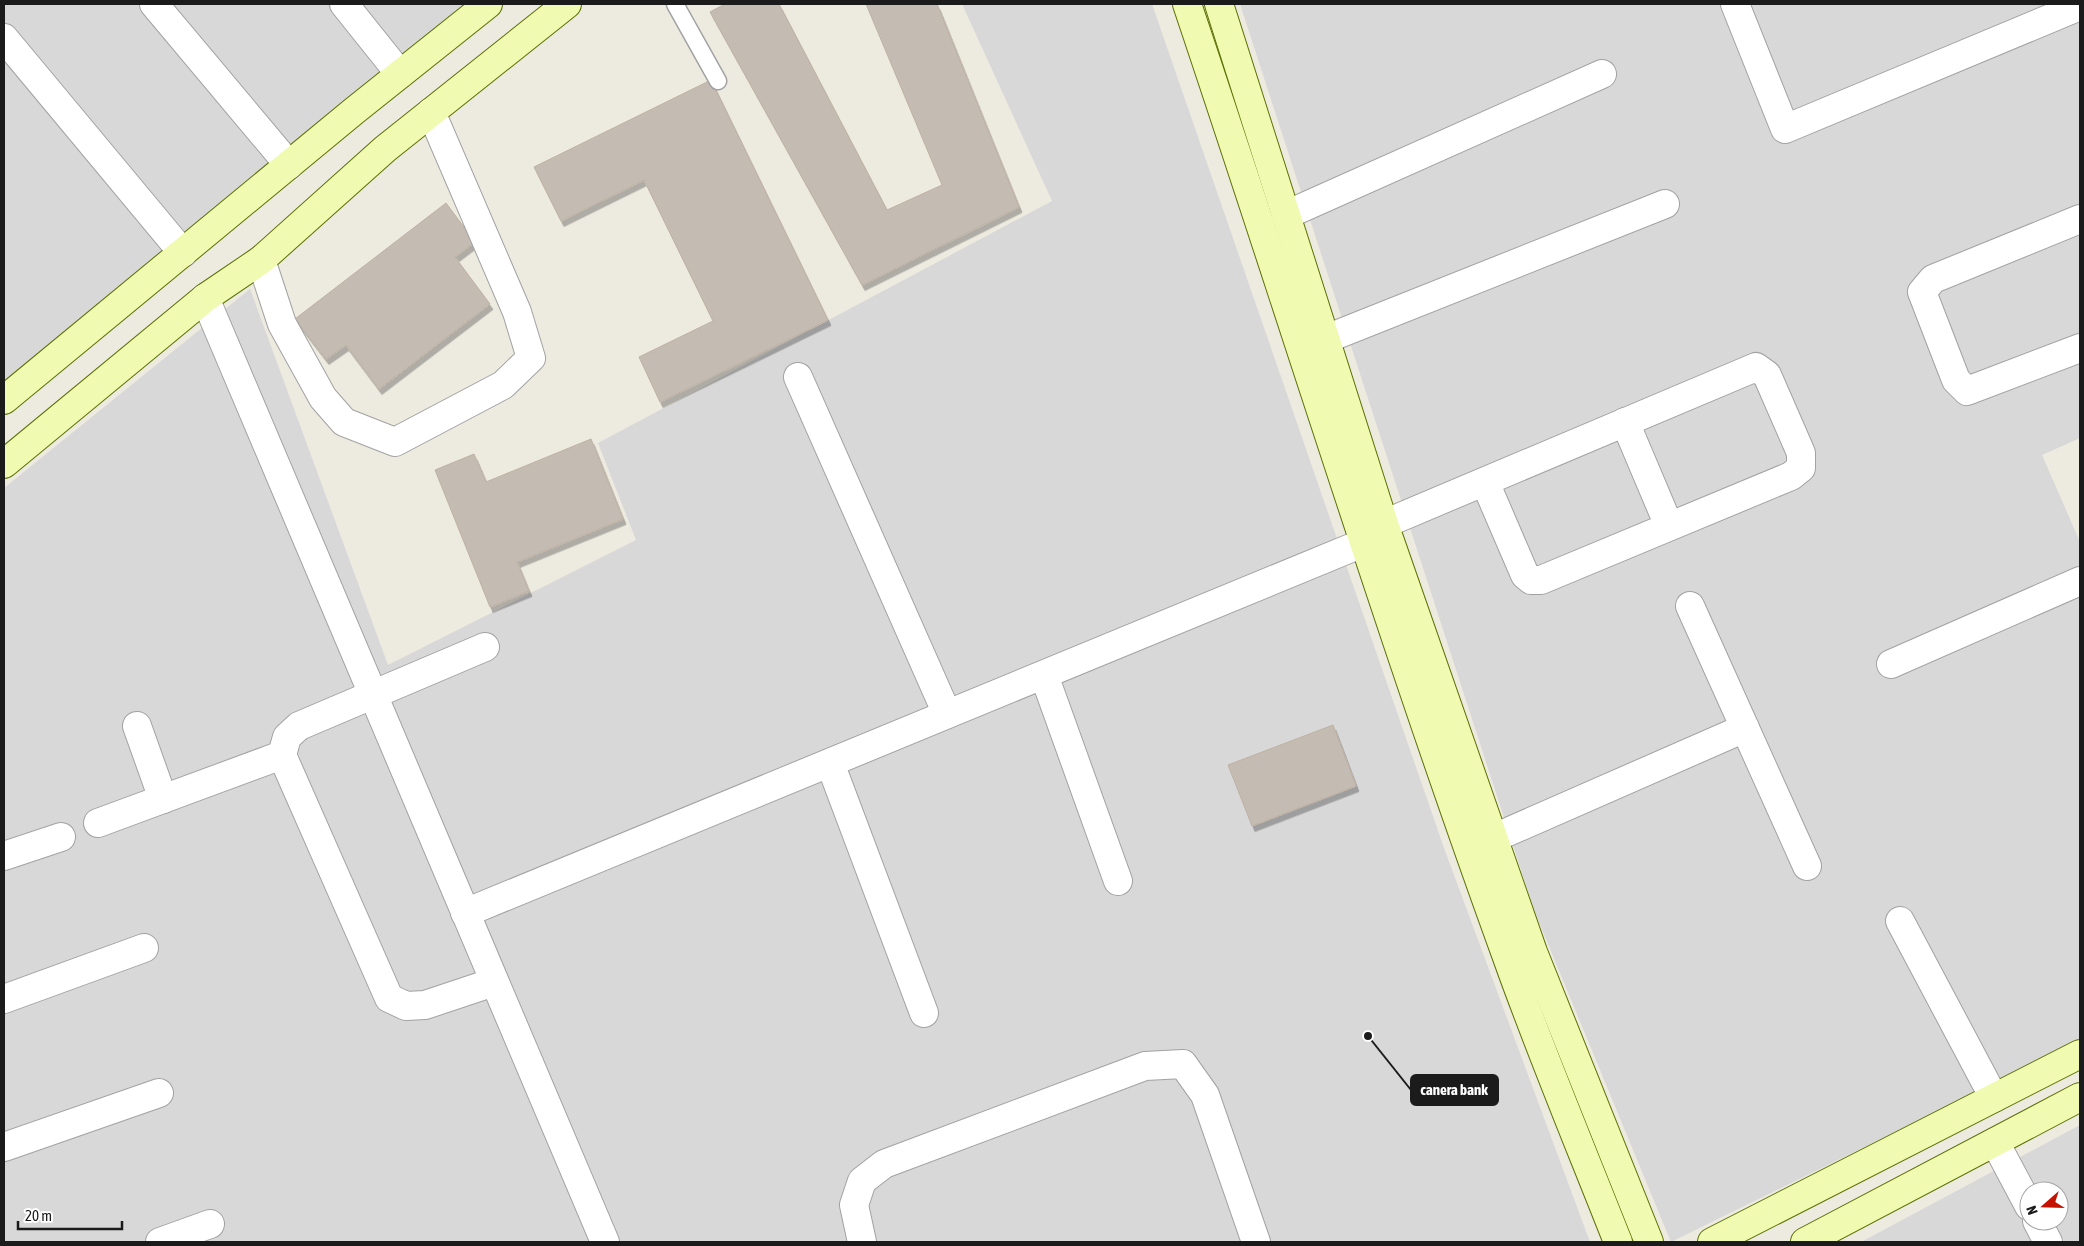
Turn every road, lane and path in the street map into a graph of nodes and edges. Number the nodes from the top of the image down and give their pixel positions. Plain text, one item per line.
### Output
1 (154, 4) edge
2 (344, 4) edge
3 (488, 4) edge
4 (567, 4) edge
5 (675, 4) edge
6 (1187, 4) edge
7 (1219, 4) edge
8 (1735, 4) edge
9 (2080, 6) edge
10 (4, 38) edge
11 (400, 74) junction
12 (1602, 74) dead end
13 (718, 81) dead end
14 (431, 112) junction
15 (289, 165) junction
16 (1665, 204) dead end
17 (1286, 215) junction
18 (2080, 219) edge
19 (183, 253) junction
20 (261, 260) junction
21 (205, 298) junction
22 (1326, 339) junction
23 (2080, 348) edge
24 (798, 377) dead end
25 (4, 400) edge
26 (1625, 422) junction
27 (4, 464) edge
28 (1485, 482) junction
29 (1384, 524) junction
30 (1670, 526) junction
31 (1363, 542) junction
32 (2080, 581) edge
33 (1690, 606) dead end
34 (485, 647) dead end
35 (1891, 664) dead end
36 (1044, 675) junction
37 (373, 694) junction
38 (947, 714) junction
39 (137, 726) dead end
40 (1745, 728) junction
41 (282, 755) junction
42 (830, 763) junction
43 (163, 799) junction
44 (98, 822) dead end
45 (61, 837) dead end
46 (1494, 838) junction
47 (4, 856) edge
48 (1807, 866) dead end
49 (1118, 881) dead end
50 (465, 913) junction
51 (1900, 921) dead end
52 (144, 948) dead end
53 (494, 982) junction
54 (4, 999) edge
55 (924, 1014) dead end
56 (2080, 1054) edge
57 (159, 1093) dead end
58 (2080, 1097) edge
59 (1994, 1098) junction
60 (1994, 1142) junction
61 (4, 1147) edge
62 (2019, 1188) edge
63 (210, 1224) dead end
64 (1250, 1240) edge
65 (160, 1242) edge
66 (604, 1242) edge
67 (862, 1242) edge
68 (1618, 1242) edge
69 (1649, 1242) edge
70 (1712, 1242) edge
71 (1805, 1242) edge

1 - 15 street
2 - 11 street
3 - 11 main road
4 - 14 main road
5 - 13 lane
6 - 31 main road
7 - 17 main road
8 - 9 street
10 - 19 street
11 - 15 main road
12 - 17 street
14 - 20 main road
14 - 20 street
15 - 19 main road
16 - 22 street
17 - 22 main road
18 - 23 street
19 - 25 main road
20 - 21 main road
21 - 27 main road
21 - 37 street
22 - 29 main road
24 - 38 street
26 - 28 street
26 - 30 street
26 - 30 street
28 - 29 street
28 - 30 street
29 - 46 main road
31 - 36 street
31 - 68 main road
32 - 35 street
33 - 40 street
34 - 37 street
36 - 38 street
36 - 49 street
37 - 41 street
37 - 50 street
38 - 42 street
39 - 43 street
40 - 46 street
40 - 48 street
41 - 43 street
41 - 53 street
42 - 50 street
42 - 55 street
43 - 44 street
45 - 47 street
46 - 69 main road
50 - 53 street
51 - 59 street
52 - 54 street
53 - 66 street
56 - 59 main road
57 - 61 street
58 - 60 main road
59 - 70 main road
60 - 62 street
60 - 71 main road
63 - 65 street
64 - 67 street

